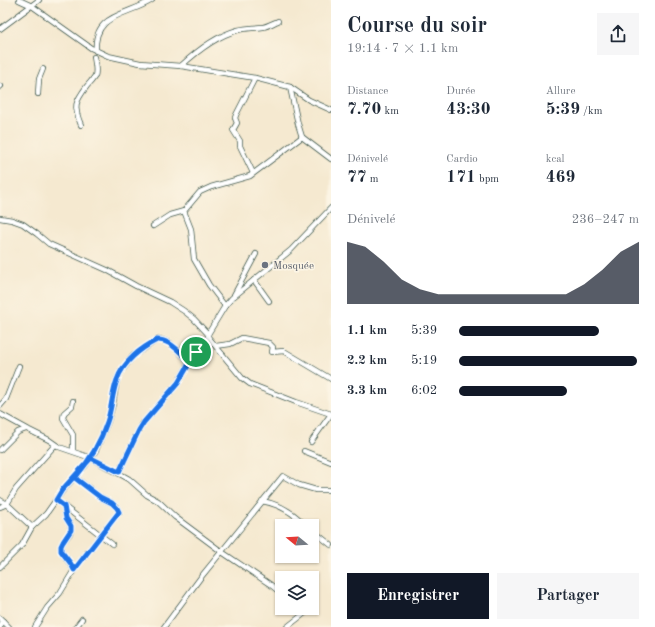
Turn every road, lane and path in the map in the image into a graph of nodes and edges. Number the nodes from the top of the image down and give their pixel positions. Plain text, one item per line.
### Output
1 (19, 0) edge
2 (39, 0) edge
3 (152, 0) edge
4 (32, 6) junction
5 (278, 22) dead end
6 (0, 29) edge
7 (96, 52) junction
8 (94, 57) dead end
9 (181, 66) junction
10 (43, 69) dead end
11 (255, 78) junction
12 (290, 87) junction
13 (38, 94) dead end
14 (331, 110) edge
15 (81, 125) dead end
16 (302, 137) junction
17 (331, 158) edge
18 (253, 173) junction
19 (331, 208) edge
20 (184, 211) junction
21 (0, 218) edge
22 (153, 226) dead end
23 (256, 254) dead end
24 (254, 280) junction
25 (232, 298) junction
26 (269, 301) dead end
27 (225, 306) junction
28 (208, 336) junction
29 (216, 346) junction
30 (196, 352) junction
31 (20, 366) dead end
32 (331, 379) edge
33 (73, 401) dead end
34 (0, 406) edge
35 (0, 414) edge
36 (331, 414) edge
37 (26, 429) junction
38 (311, 442) dead end
39 (55, 445) junction
40 (0, 450) edge
41 (73, 451) junction
42 (304, 452) dead end
43 (91, 458) junction
44 (331, 462) edge
45 (119, 472) junction
46 (75, 478) junction
47 (331, 490) edge
48 (0, 500) edge
49 (56, 500) junction
50 (262, 501) junction
51 (7, 504) junction
52 (64, 506) junction
53 (0, 507) edge
54 (300, 519) edge
55 (32, 527) junction
56 (102, 535) junction
57 (319, 536) edge
58 (112, 544) dead end
59 (331, 545) edge
60 (222, 552) junction
61 (0, 568) edge
62 (74, 570) junction
63 (275, 588) edge
64 (302, 615) edge
65 (82, 619) dead end
66 (1, 620) edge
67 (0, 627) edge
68 (9, 627) edge
69 (35, 627) edge
70 (76, 627) edge
71 (164, 627) edge
72 (287, 627) edge

1 - 4 street
2 - 4 street
3 - 7 street
4 - 6 street
4 - 7 street
5 - 9 street
7 - 9 street
8 - 15 street
9 - 11 street
10 - 13 street
11 - 12 street
11 - 18 street
12 - 14 street
12 - 16 street
16 - 17 street
16 - 18 street
18 - 20 street
19 - 24 street
20 - 22 street
20 - 27 street
21 - 28 street
23 - 25 street
24 - 25 street
24 - 26 street
25 - 27 street
27 - 28 street
28 - 29 street
28 - 30 street
29 - 32 street
29 - 36 street
30 - 43 street
30 - 45 street
31 - 34 street
33 - 41 street
35 - 37 street
36 - 38 street
37 - 39 street
37 - 40 street
39 - 41 street
39 - 51 street
41 - 43 street
42 - 44 street
43 - 45 street
43 - 46 street
45 - 60 street
46 - 49 street
46 - 56 street
47 - 50 street
48 - 51 street
49 - 52 street
49 - 55 street
50 - 54 street
50 - 60 street
51 - 53 street
51 - 55 street
52 - 56 street
52 - 62 street
55 - 61 street
56 - 58 street
56 - 62 street
57 - 59 street
60 - 63 street
60 - 71 street
62 - 69 street
64 - 72 street
65 - 70 street
66 - 67 street
66 - 68 street

